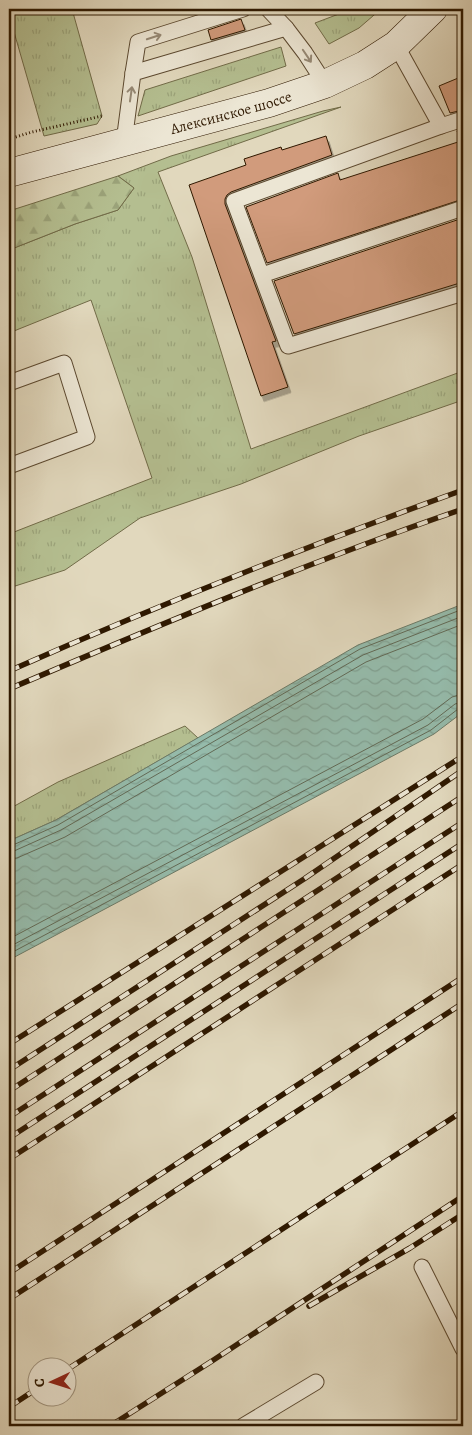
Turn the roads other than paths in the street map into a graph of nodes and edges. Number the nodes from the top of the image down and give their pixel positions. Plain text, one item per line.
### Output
1 (244, 9) edge
2 (268, 9) edge
3 (433, 9) edge
4 (286, 28) junction
5 (396, 45) junction
6 (133, 73) junction
7 (325, 84) junction
8 (463, 119) edge
9 (441, 126) junction
10 (124, 142) junction
11 (9, 173) edge
12 (463, 208) edge
13 (262, 274) junction
14 (463, 294) edge
15 (9, 383) edge
16 (9, 466) edge
17 (422, 1267) dead end
18 (463, 1349) edge
19 (316, 1382) dead end
20 (243, 1426) edge

6 -> 1 lane
2 - 4 lane
3 - 5 main road, Алексинское шоссе
4 - 6 lane
4 -> 7 lane
5 - 7 main road, Алексинское шоссе
5 - 9 lane
10 -> 6 lane
7 - 10 main road, Алексинское шоссе
8 - 9 lane
9 - 13 lane
10 - 11 main road, Алексинское шоссе
12 - 13 lane
13 - 14 lane
15 - 16 lane
17 - 18 lane
19 - 20 lane

